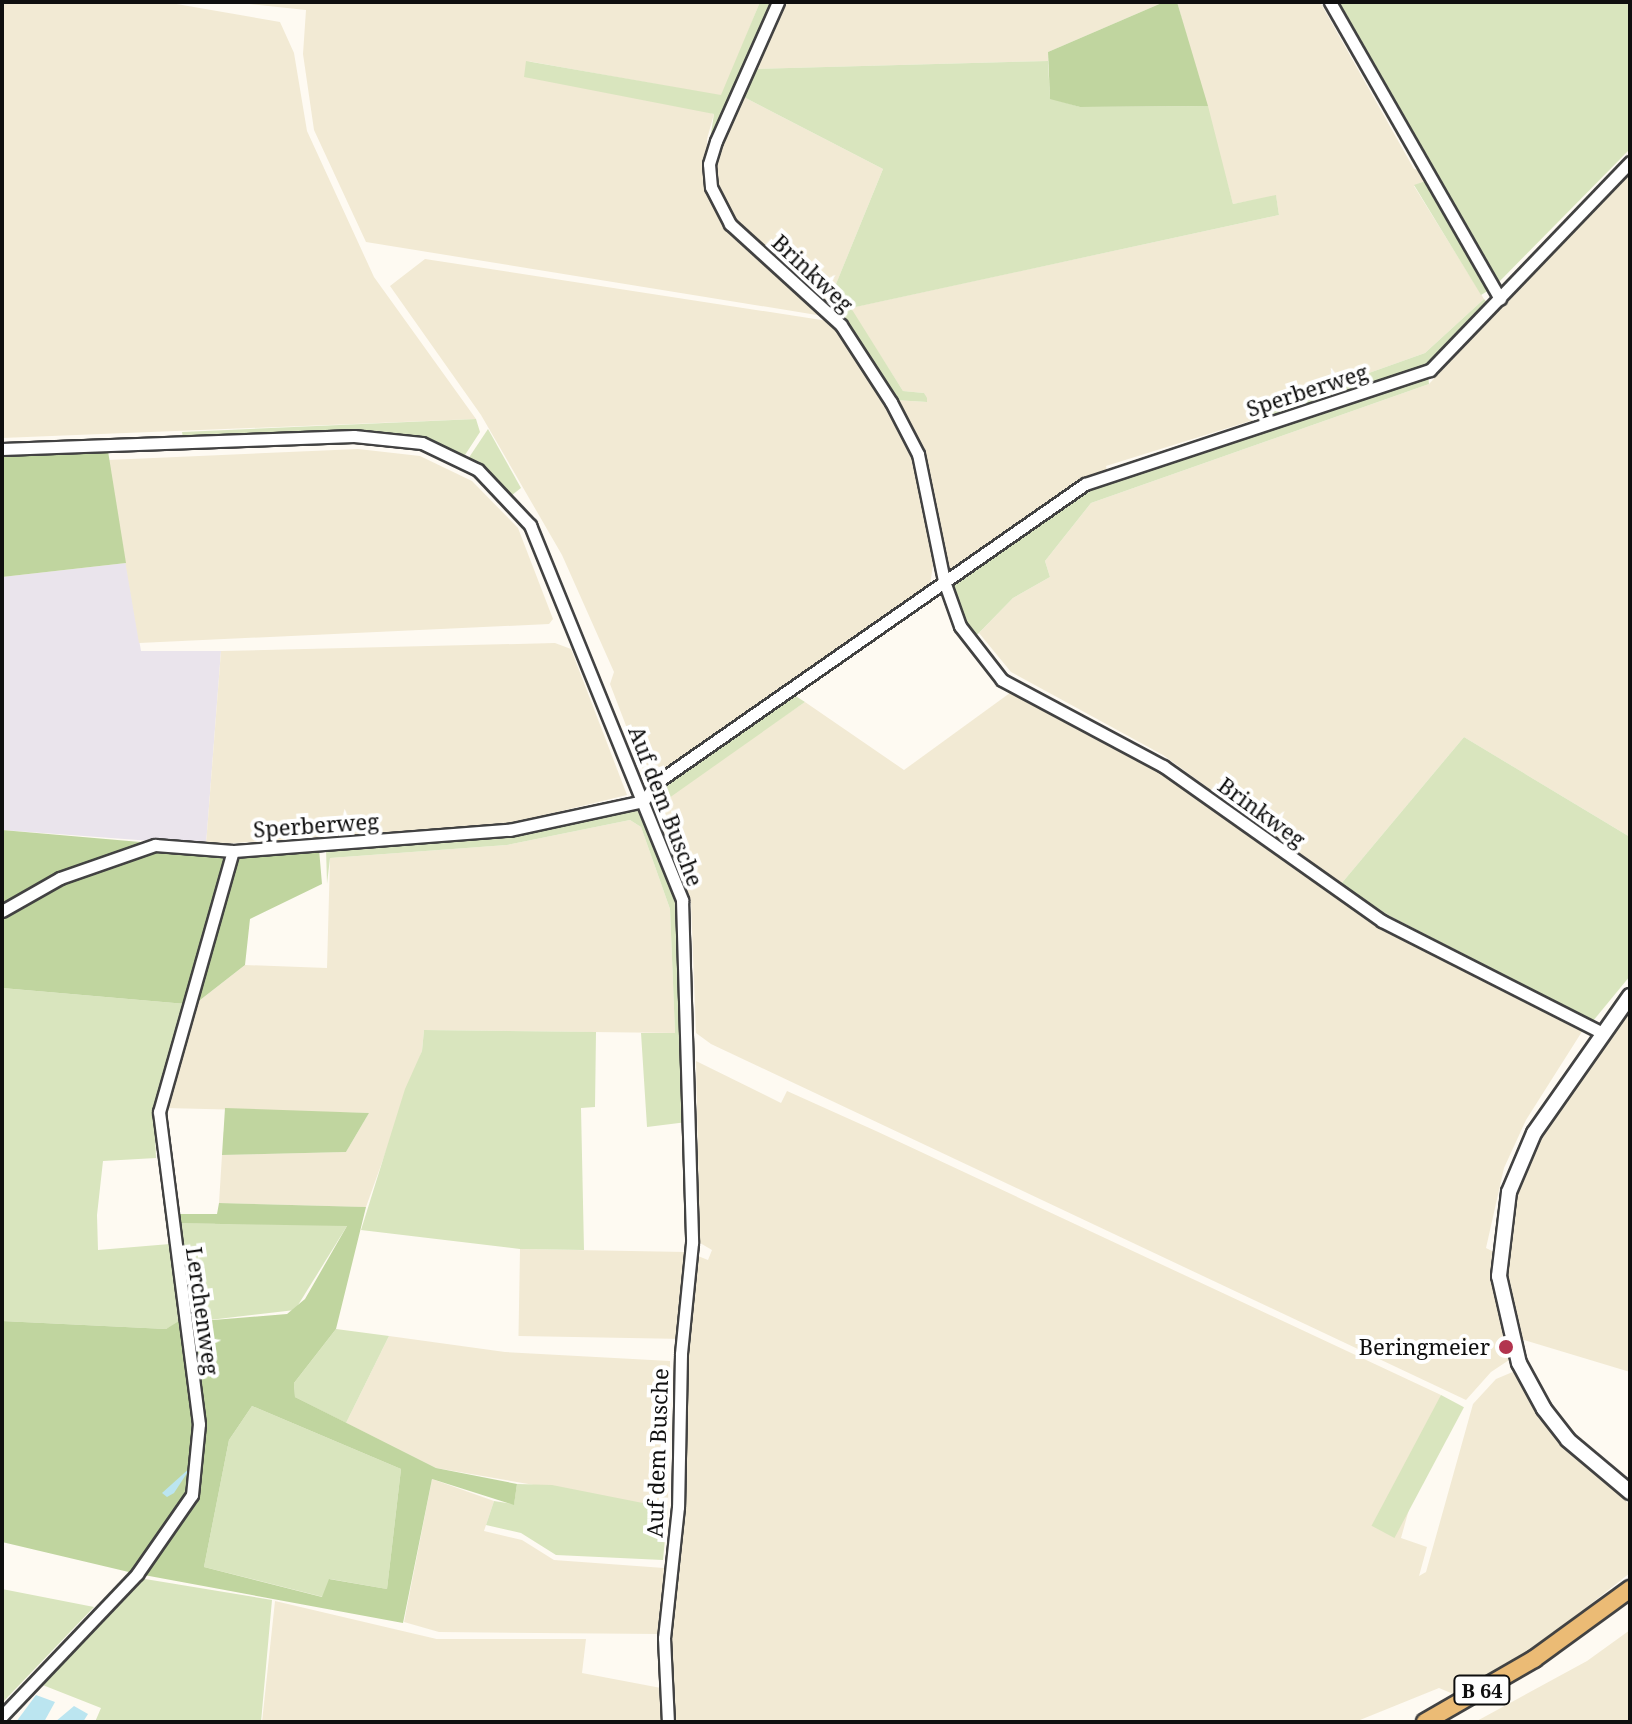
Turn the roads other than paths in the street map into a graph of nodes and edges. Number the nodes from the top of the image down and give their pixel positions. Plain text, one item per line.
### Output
1 (778, 2) edge
2 (1330, 2) edge
3 (1630, 162) edge
4 (1500, 299) junction
5 (2, 449) edge
6 (944, 581) junction
7 (660, 780) junction
8 (636, 781) junction
9 (643, 801) junction
10 (233, 851) junction
11 (2, 911) edge
12 (1630, 996) edge
13 (1601, 1032) junction
14 (1630, 1492) edge
15 (1630, 1589) edge
16 (2, 1716) edge
17 (668, 1722) edge
18 (1425, 1722) edge

1 - 6 street, Brinkweg
2 - 4 street
3 - 4 street, Sperberweg
4 - 6 street, Sperberweg
5 - 8 street, Auf dem Busche
6 - 7 street
6 - 13 street, Brinkweg
7 - 8 street
7 - 9 street
8 - 9 street, Auf dem Busche
9 - 10 street, Sperberweg
9 - 17 street, Auf dem Busche
10 - 11 street, Sperberweg
10 - 16 street, Lerchenweg
12 - 13 street
13 - 14 street
15 - 18 main road, B 64

